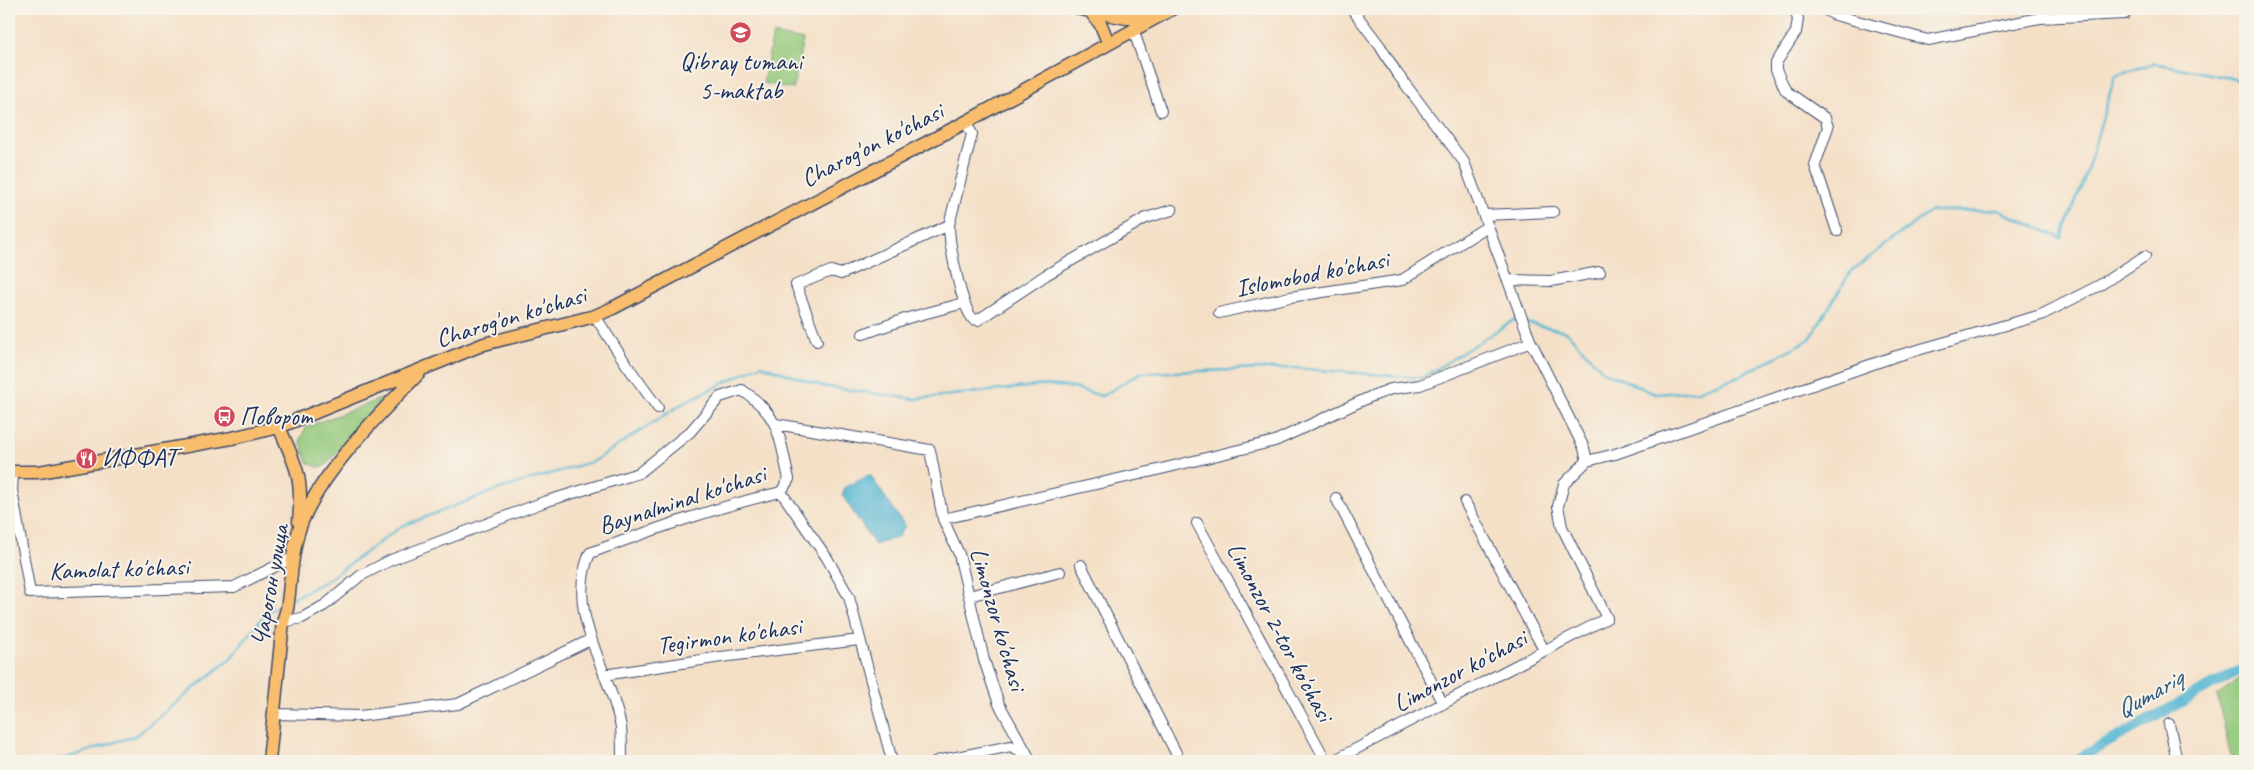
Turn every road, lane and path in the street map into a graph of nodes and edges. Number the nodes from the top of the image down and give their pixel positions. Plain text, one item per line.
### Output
1 (1172, 9) edge
2 (1352, 9) edge
3 (1794, 9) edge
4 (1824, 9) edge
5 (1086, 10) edge
6 (2125, 14) dead end
7 (1152, 18) junction
8 (1133, 29) junction
9 (1108, 42) junction
10 (1161, 111) dead end
11 (966, 122) junction
12 (1172, 210) dead end
13 (1553, 212) dead end
14 (1484, 215) junction
15 (949, 225) junction
16 (1488, 226) junction
17 (1837, 231) dead end
18 (2145, 256) dead end
19 (1600, 272) dead end
20 (1508, 280) junction
21 (964, 303) junction
22 (1219, 313) dead end
23 (595, 316) junction
24 (863, 334) dead end
25 (1530, 340) junction
26 (817, 341) dead end
27 (423, 369) junction
28 (658, 408) dead end
29 (776, 424) junction
30 (279, 427) junction
31 (1588, 462) junction
32 (11, 473) edge
33 (780, 492) junction
34 (1336, 498) dead end
35 (1465, 502) dead end
36 (943, 519) junction
37 (1197, 523) dead end
38 (298, 530) junction
39 (294, 557) junction
40 (1081, 564) dead end
41 (1060, 572) dead end
42 (969, 596) junction
43 (283, 622) junction
44 (590, 640) junction
45 (859, 640) junction
46 (1544, 650) junction
47 (604, 675) junction
48 (1443, 704) junction
49 (273, 714) junction
50 (2169, 724) dead end
51 (1029, 759) edge
52 (269, 761) edge
53 (622, 761) edge
54 (892, 761) edge
55 (937, 761) edge
56 (1180, 761) edge
57 (1326, 761) edge
58 (1333, 761) edge
59 (2177, 761) edge

1 - 7 main road, Charog'on ko'chasi
2 - 14 street
3 - 17 street
4 - 6 street
5 - 7 main road
5 - 9 main road
7 - 8 main road, Charog'on ko'chasi
8 - 9 main road, Charog'on ko'chasi
8 - 10 street
9 - 11 main road, Charog'on ko'chasi
11 - 15 street, Charog'on ko'chasi
11 - 23 main road, Charog'on ko'chasi
12 - 21 street
13 - 14 street
14 - 16 street
15 - 21 street, Charog'on ko'chasi
15 - 26 street
16 - 20 street
16 - 22 street, Islomobod ko'chasi
18 - 31 street
19 - 20 street
20 - 25 street
21 - 24 street
23 - 27 main road, Charog'on ko'chasi
23 - 28 street
25 - 31 street
25 - 36 street
27 - 30 main road, Charog'on ko'chasi
27 - 38 main road, Чарогон улица
29 - 33 street, Baynalminal ko'chasi
29 - 36 street, Limonzor ko'chasi
29 - 43 street, Baynalminal ko'chasi
30 - 32 main road, Charog'on ko'chasi
30 - 38 main road
31 - 46 street, Limonzor ko'chasi
32 - 39 street, Kamolat ko'chasi
33 - 44 street, Baynalminal ko'chasi
33 - 45 street
34 - 48 street
35 - 46 street
36 - 42 street, Limonzor ko'chasi
37 - 57 street, Limonzor 2-tor ko'chasi
38 - 39 main road, Чарогон улица
39 - 43 main road, Чарогон улица
40 - 56 street
41 - 42 street
42 - 51 street, Limonzor ko'chasi
43 - 49 main road, Чарогон улица
44 - 47 street, Baynalminal ko'chasi
44 - 49 street
45 - 47 street, Tegirmon ko'chasi
45 - 54 street
46 - 48 street, Limonzor ko'chasi
47 - 53 street, Baynalminal ko'chasi
48 - 58 street, Limonzor ko'chasi
49 - 52 main road, Чарогон улица
50 - 59 street
51 - 55 street, Limonzor ko'chasi

